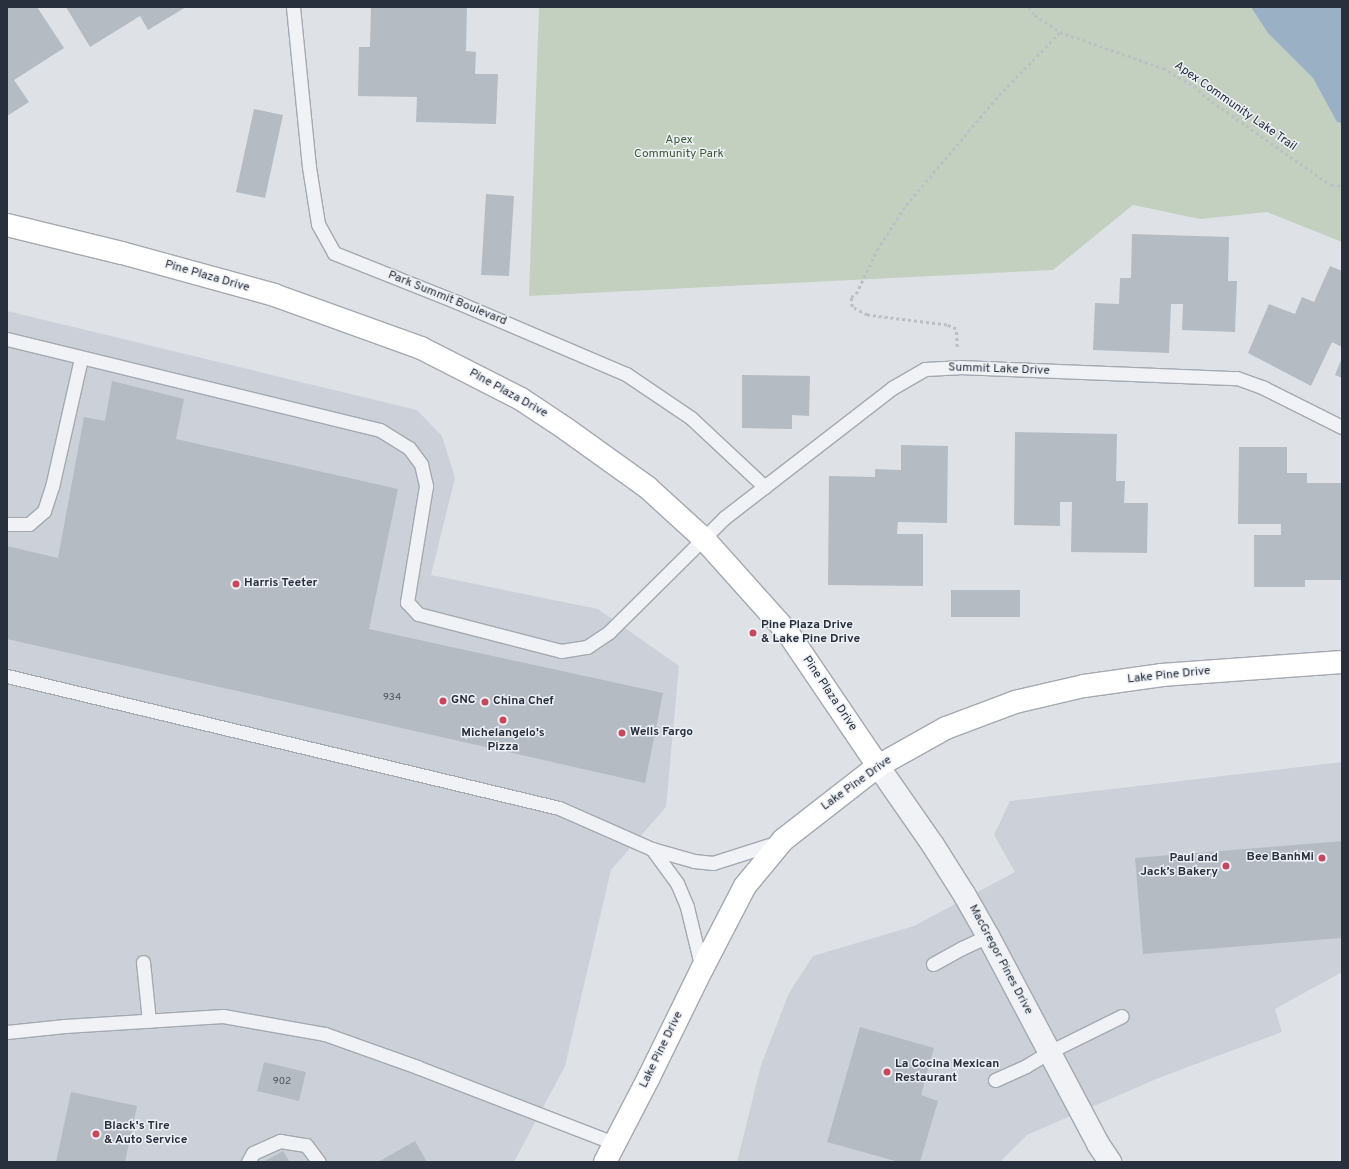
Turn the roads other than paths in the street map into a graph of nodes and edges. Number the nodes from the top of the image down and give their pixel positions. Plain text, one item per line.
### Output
1 (293, 7) edge
2 (7, 225) edge
3 (7, 339) edge
4 (81, 358) junction
5 (1342, 427) edge
6 (765, 487) junction
7 (7, 524) edge
8 (704, 539) junction
9 (1340, 664) edge
10 (7, 676) edge
11 (878, 766) junction
12 (783, 840) junction
13 (652, 849) junction
14 (988, 936) junction
15 (143, 962) dead end
16 (934, 964) dead end
17 (702, 968) junction
18 (1122, 1016) dead end
19 (149, 1021) junction
20 (7, 1032) edge
21 (1049, 1052) junction
22 (995, 1080) dead end
23 (609, 1153) edge
24 (248, 1162) edge
25 (319, 1162) edge
26 (1110, 1162) edge

1 - 6 lane, Park Summit Boulevard
2 - 8 street, Pine Plaza Drive
3 - 4 lane
4 - 7 lane
4 - 8 lane, Summit Lake Drive
5 - 6 lane, Summit Lake Drive
6 - 8 lane, Summit Lake Drive
8 - 11 street, Pine Plaza Drive
9 - 11 street, Lake Pine Drive
10 - 13 lane
11 - 12 street, Lake Pine Drive
11 - 14 street, MacGregor Pines Drive
12 - 13 lane
12 - 17 street, Lake Pine Drive
13 - 17 lane
14 - 16 lane
14 - 21 street, MacGregor Pines Drive
15 - 19 lane
17 - 23 street, Lake Pine Drive
18 - 21 lane
19 - 20 lane
19 - 23 lane
21 - 22 lane
21 - 26 street, MacGregor Pines Drive
24 - 25 lane

